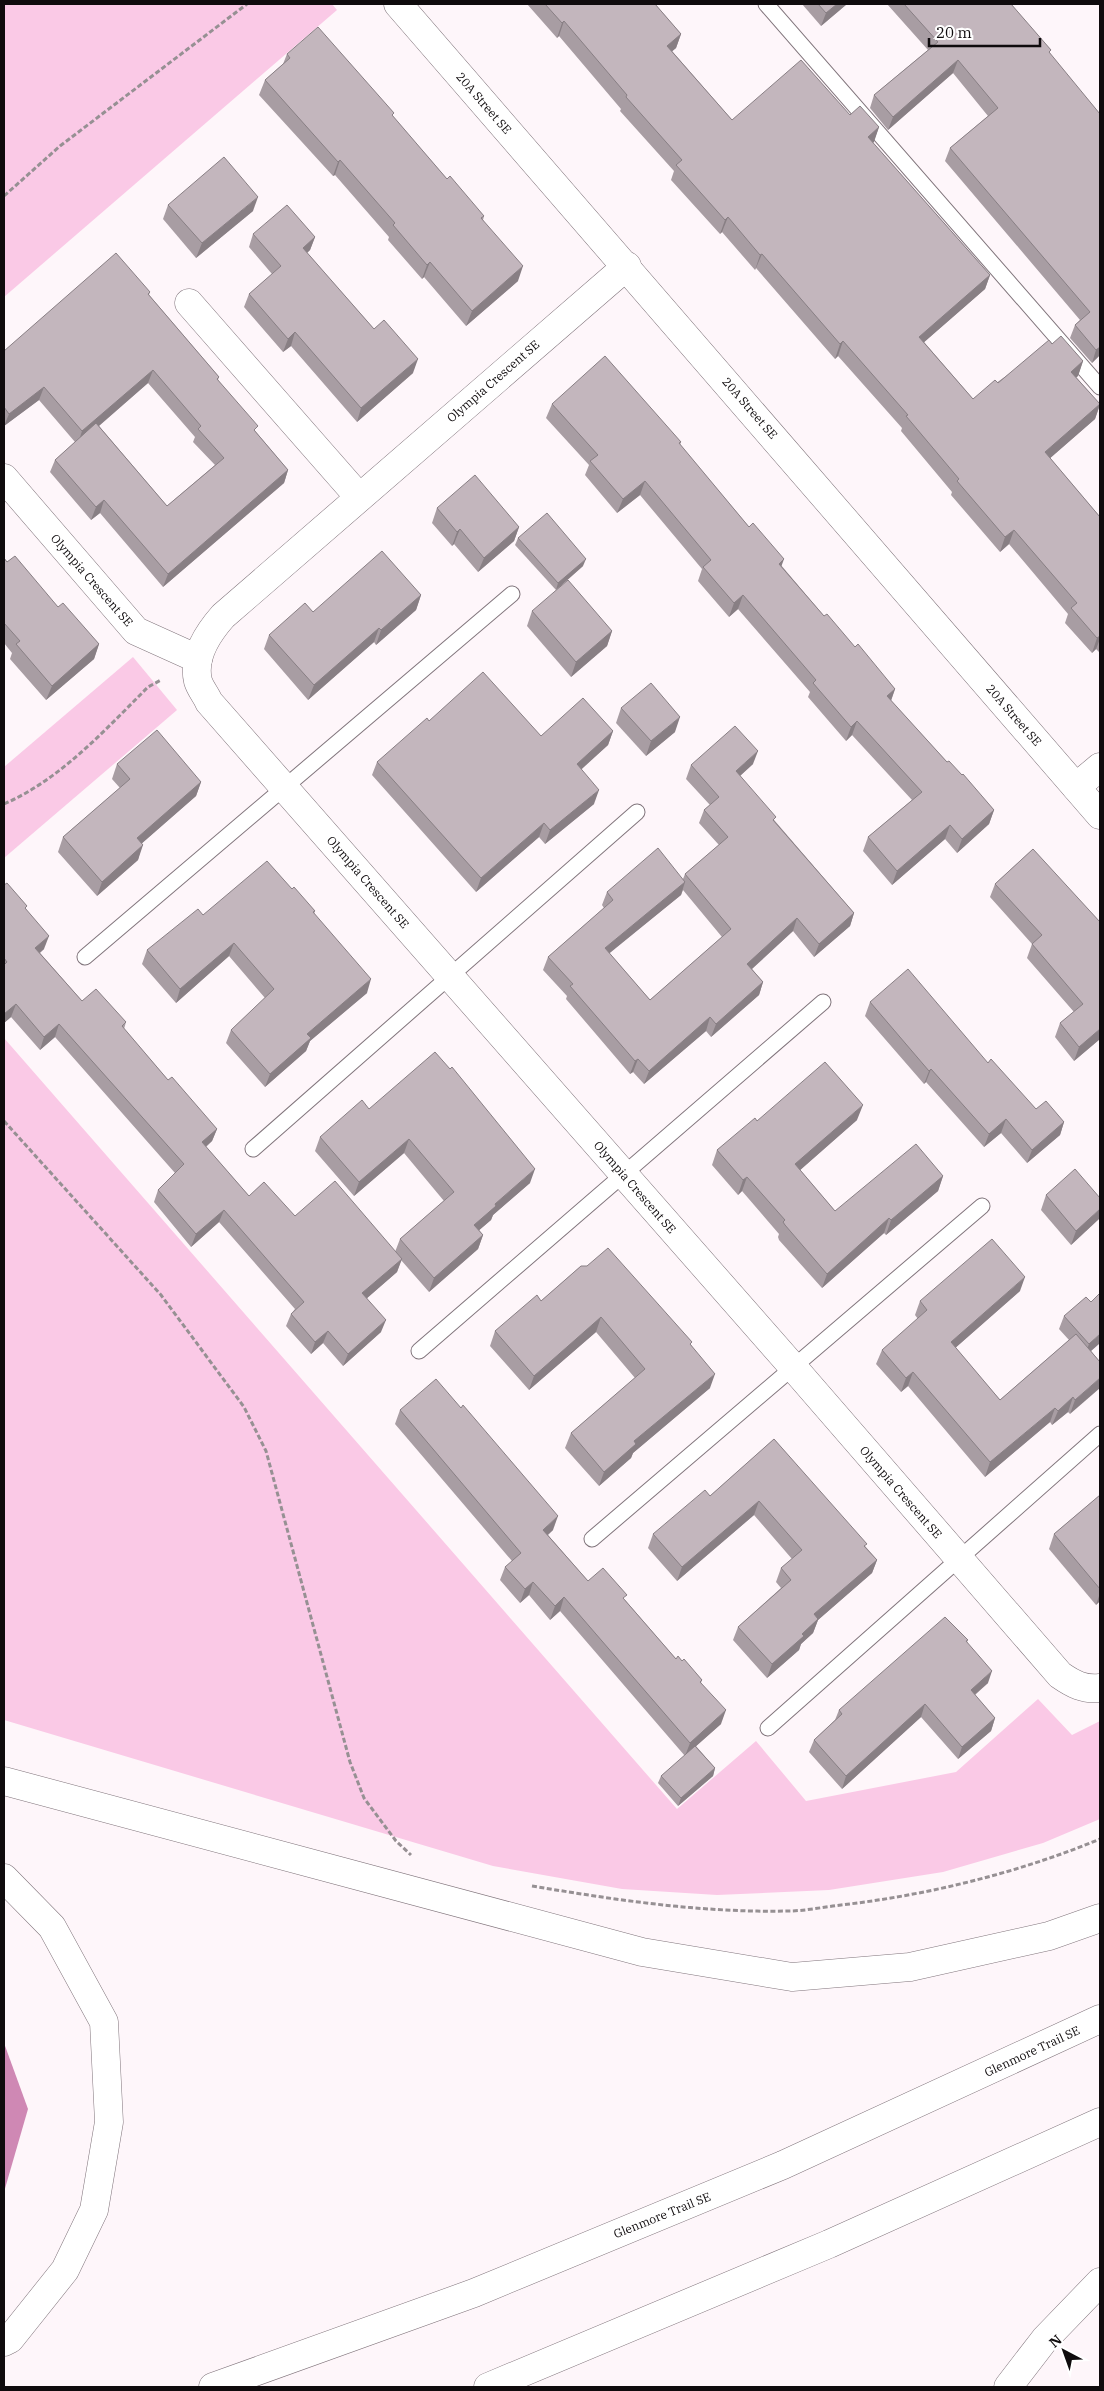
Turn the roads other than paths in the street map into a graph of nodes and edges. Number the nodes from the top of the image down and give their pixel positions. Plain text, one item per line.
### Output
1 (398, 4) edge
2 (766, 4) edge
3 (627, 266) junction
4 (189, 303) dead end
5 (1100, 387) edge
6 (4, 478) edge
7 (359, 497) junction
8 (512, 594) dead end
9 (198, 659) junction
10 (1100, 766) edge
11 (285, 787) junction
12 (1076, 787) junction
13 (637, 812) dead end
14 (1100, 814) edge
15 (85, 957) dead end
16 (450, 976) junction
17 (823, 1002) dead end
18 (253, 1149) dead end
19 (624, 1174) junction
20 (982, 1206) dead end
21 (419, 1351) dead end
22 (793, 1367) junction
23 (1100, 1434) edge
24 (592, 1539) dead end
25 (959, 1559) junction
26 (1100, 1688) edge
27 (768, 1728) dead end
28 (4, 1782) edge
29 (4, 1878) edge
30 (1100, 1918) edge
31 (1100, 2019) edge
32 (1100, 2122) edge
33 (1100, 2282) edge
34 (4, 2342) edge
35 (213, 2387) edge
36 (488, 2387) edge
37 (1008, 2387) edge

1 - 3 main road, 20A Street SE
2 - 5 lane
3 - 7 main road, Olympia Crescent SE
3 - 12 main road, 20A Street SE
4 - 7 main road
6 - 9 main road, Olympia Crescent SE
7 - 9 main road, Olympia Crescent SE
8 - 11 lane
9 - 11 main road, Olympia Crescent SE
10 - 12 main road
11 - 15 lane
11 - 16 main road, Olympia Crescent SE
12 - 14 main road, 20A Street SE
13 - 16 lane
16 - 18 lane
16 - 19 main road, Olympia Crescent SE
17 - 19 lane
19 - 21 lane
19 - 22 main road, Olympia Crescent SE
20 - 22 lane
22 - 24 lane
22 - 25 main road, Olympia Crescent SE
23 - 25 lane
25 - 26 main road, Olympia Crescent SE
25 - 27 lane
28 - 30 main road
29 - 34 main road
31 - 35 main road, Glenmore Trail SE
32 - 36 main road
33 - 37 main road

